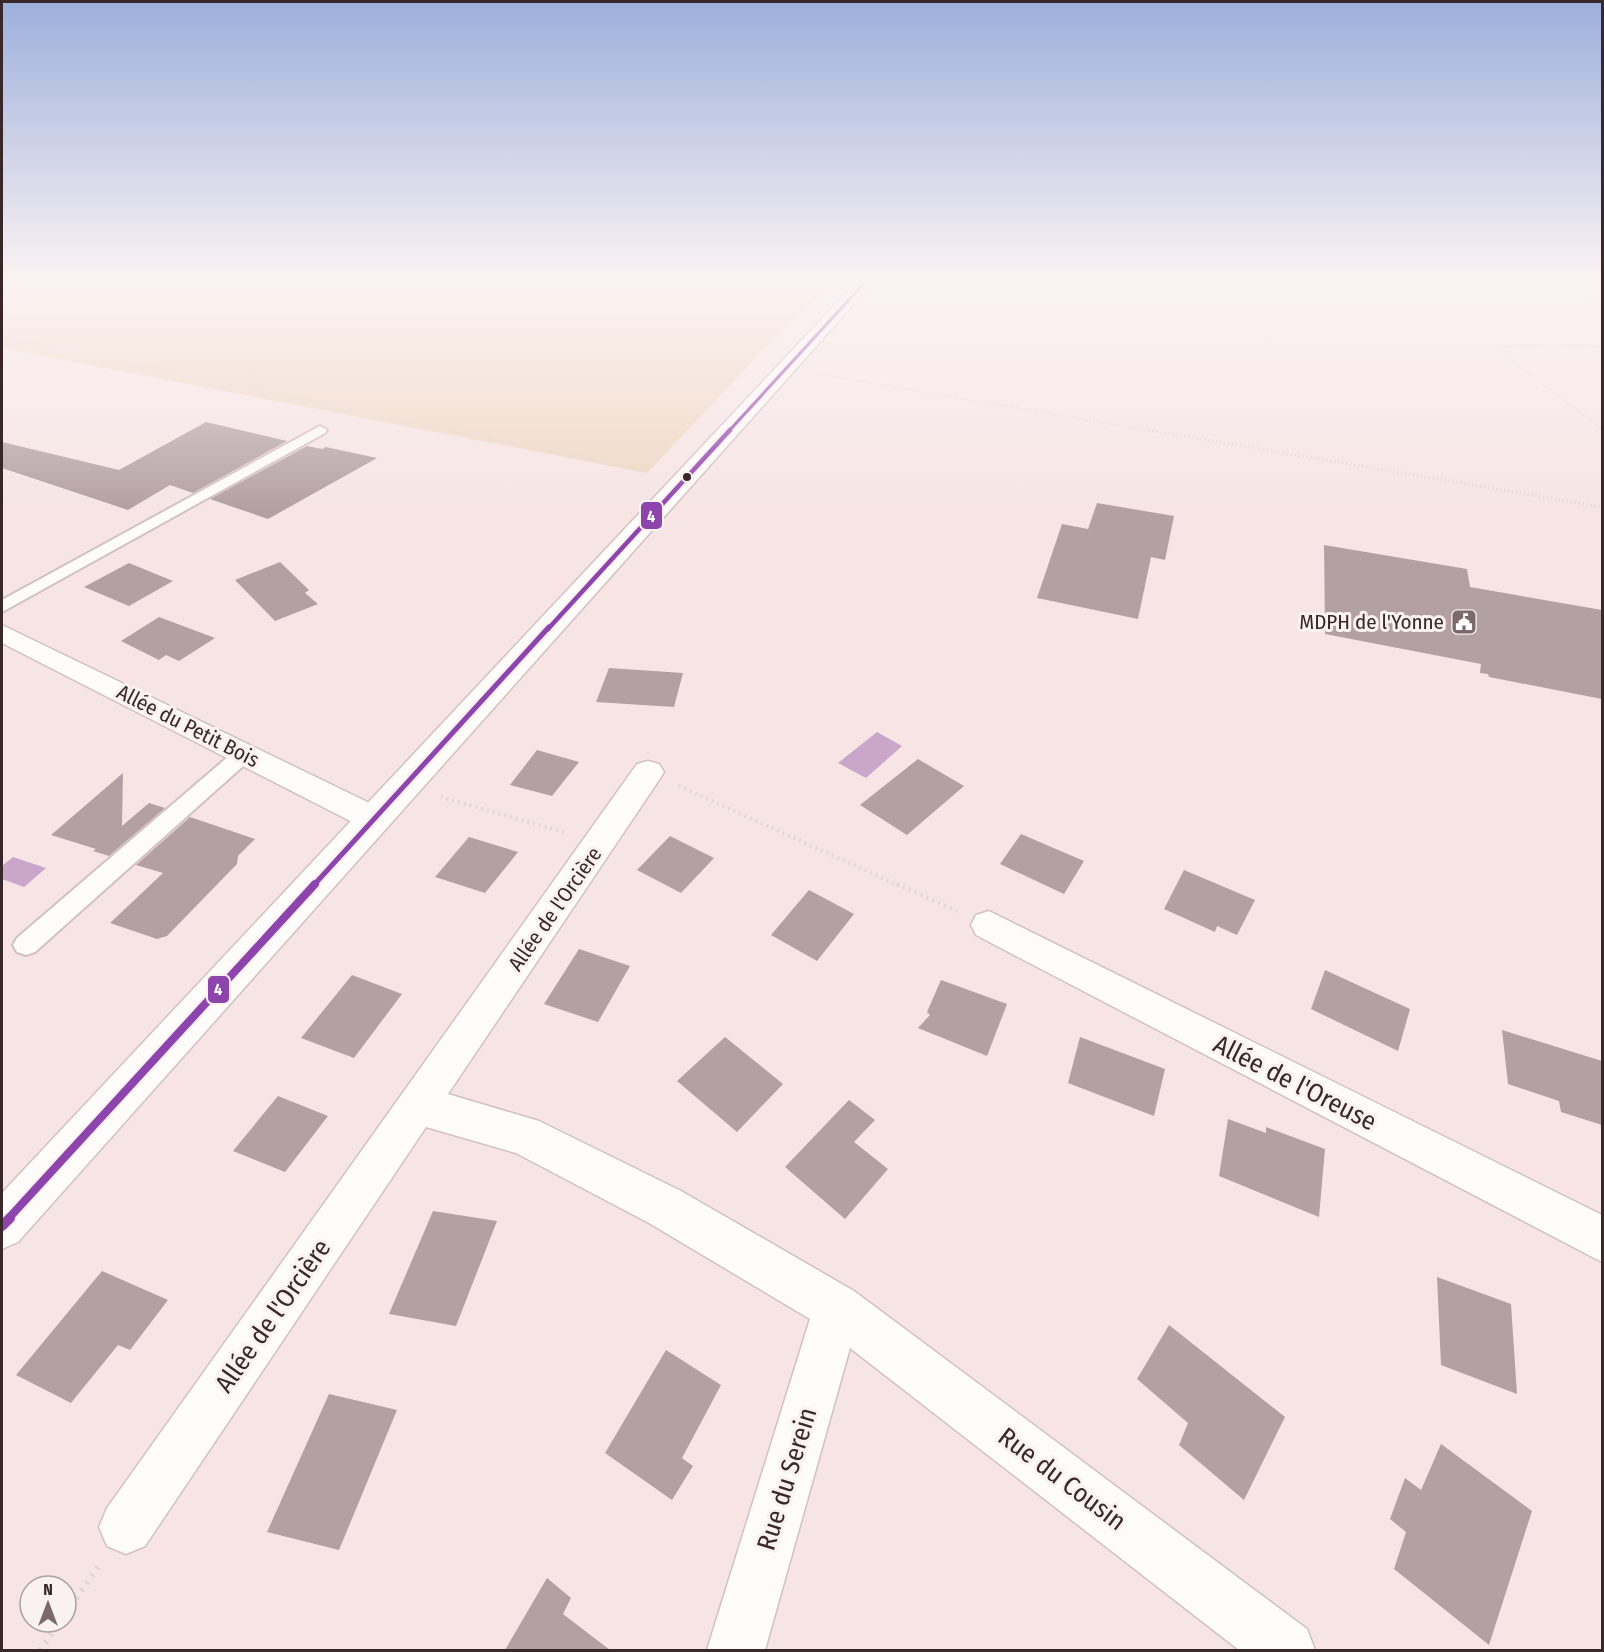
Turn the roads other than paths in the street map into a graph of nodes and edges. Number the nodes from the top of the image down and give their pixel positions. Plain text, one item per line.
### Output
1 (799, 356) edge
2 (320, 430) dead end
3 (2, 607) edge
4 (2, 633) edge
5 (244, 754) junction
6 (648, 772) road end
7 (374, 819) junction
8 (988, 925) road end
9 (26, 945) dead end
10 (420, 1106) junction
11 (2, 1226) edge
12 (1602, 1239) edge
13 (837, 1308) junction
14 (126, 1527) road end
15 (736, 1650) edge
16 (1286, 1650) edge

1 - 7 street
2 - 3 lane
4 - 5 street, Allée du Petit Bois
5 - 7 street, Allée du Petit Bois
5 - 9 lane
6 - 10 street, Allée de l'Orcière
7 - 11 street
8 - 12 street, Allée de l'Oreuse
10 - 13 street
10 - 14 street, Allée de l'Orcière
13 - 15 street, Rue du Serein
13 - 16 street, Rue du Cousin

